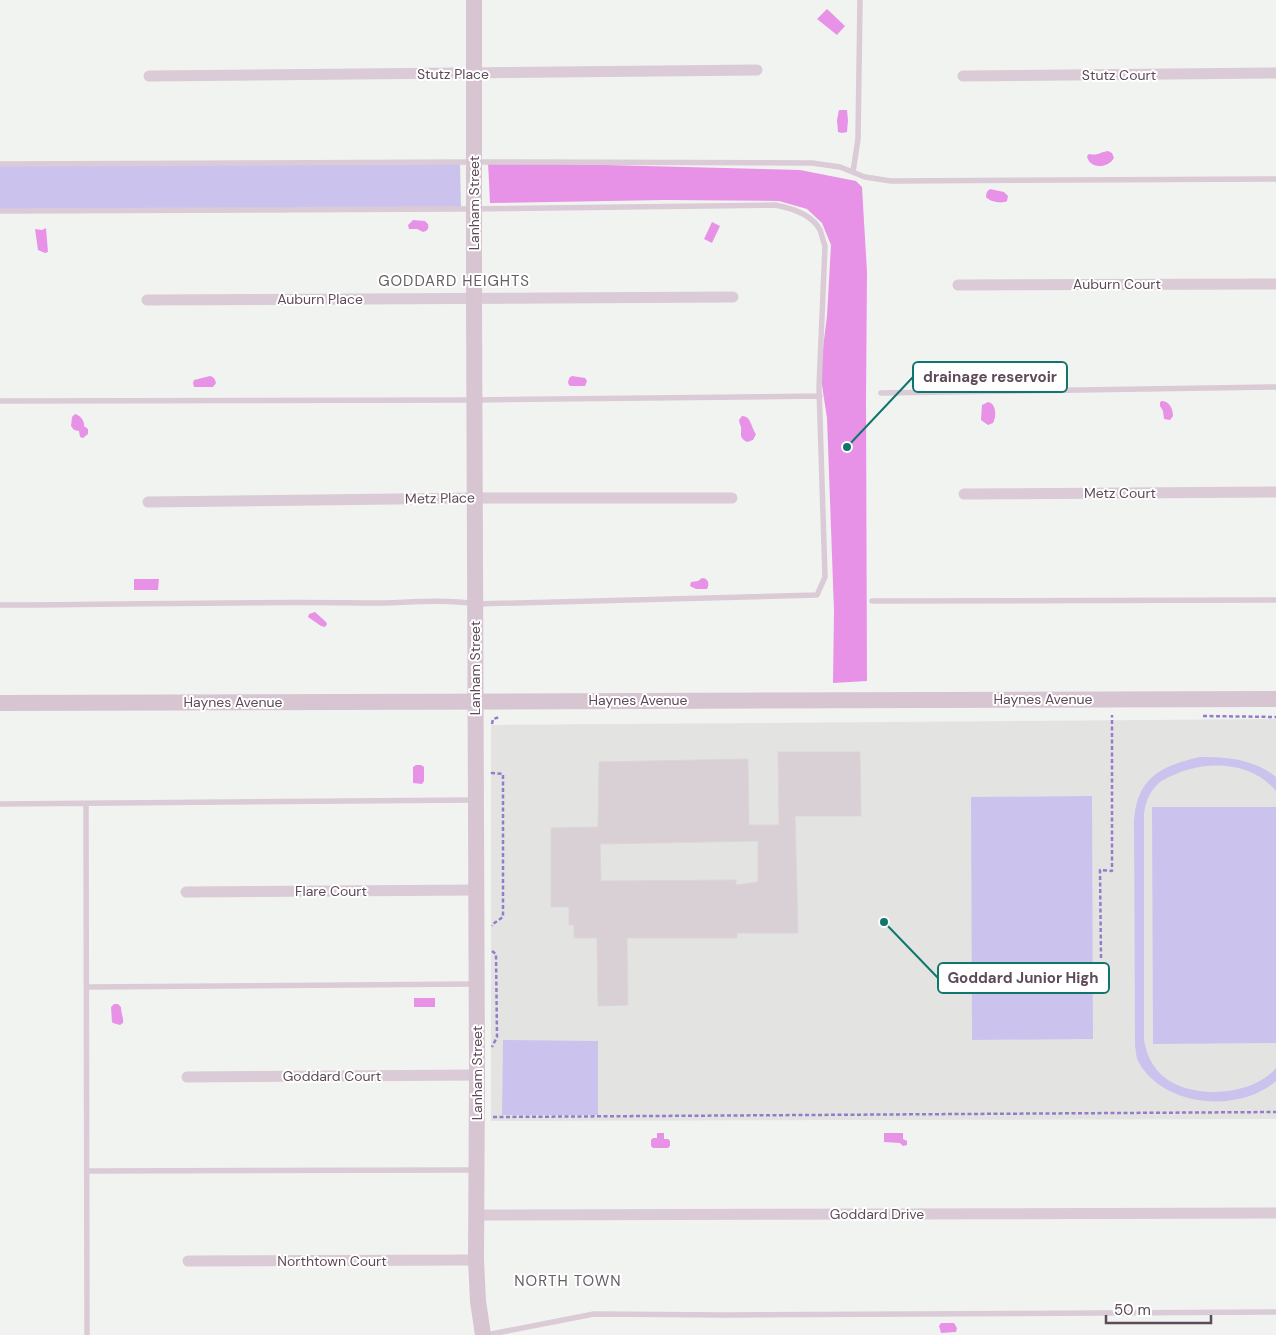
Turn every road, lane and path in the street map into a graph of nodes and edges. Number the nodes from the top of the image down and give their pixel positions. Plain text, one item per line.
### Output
1 (474, 0) edge
2 (860, 0) edge
3 (757, 70) dead end
4 (1276, 73) edge
5 (474, 74) junction
6 (149, 76) dead end
7 (963, 76) dead end
8 (474, 162) junction
9 (0, 164) edge
10 (853, 172) junction
11 (1276, 179) edge
12 (474, 208) junction
13 (0, 211) edge
14 (1276, 284) edge
15 (958, 285) dead end
16 (733, 297) dead end
17 (474, 298) junction
18 (147, 300) dead end
19 (1276, 387) edge
20 (880, 393) dead end
21 (820, 396) junction
22 (474, 400) junction
23 (0, 401) edge
24 (1276, 492) edge
25 (964, 494) dead end
26 (475, 498) junction
27 (732, 498) dead end
28 (148, 502) dead end
29 (1276, 600) edge
30 (872, 601) dead end
31 (475, 604) junction
32 (0, 605) edge
33 (1276, 698) edge
34 (476, 701) junction
35 (0, 703) edge
36 (1112, 714) dead end
37 (502, 716) dead end
38 (1199, 716) dead end
39 (1276, 717) edge
40 (491, 725) dead end
41 (491, 765) dead end
42 (476, 800) junction
43 (0, 804) edge
44 (86, 804) junction
45 (477, 890) junction
46 (186, 892) dead end
47 (491, 931) dead end
48 (490, 949) dead end
49 (1101, 958) dead end
50 (477, 984) junction
51 (86, 987) junction
52 (492, 1047) dead end
53 (477, 1075) junction
54 (187, 1077) dead end
55 (493, 1109) dead end
56 (1276, 1112) edge
57 (477, 1170) junction
58 (87, 1171) junction
59 (1276, 1213) edge
60 (477, 1216) junction
61 (476, 1260) junction
62 (188, 1261) dead end
63 (1276, 1312) edge
64 (87, 1335) edge
65 (484, 1335) edge

1 - 5 street, Lanham Street
2 - 10 lane
3 - 5 street, Stutz Place
4 - 7 street, Stutz Court
5 - 6 street, Stutz Place
5 - 8 street, Lanham Street
8 - 9 lane
8 - 10 lane
8 - 12 street, Lanham Street
10 - 11 lane
12 - 13 lane
12 - 17 street, Lanham Street
12 - 21 lane
14 - 15 street, Auburn Court
16 - 17 street, Auburn Place
17 - 18 street, Auburn Place
17 - 22 street, Lanham Street
19 - 20 lane
21 - 22 lane
21 - 31 lane
22 - 23 lane
22 - 26 street, Lanham Street
24 - 25 street, Metz Court
26 - 27 street, Metz Place
26 - 28 street, Metz Place
26 - 31 street, Lanham Street
29 - 30 lane
31 - 32 lane
31 - 34 street, Lanham Street
33 - 34 street, Haynes Avenue
34 - 35 street, Haynes Avenue
34 - 42 street, Lanham Street
36 - 49 path
37 - 40 path
38 - 39 path
41 - 47 path
42 - 44 lane
42 - 45 street, Lanham Street
43 - 44 lane
44 - 51 lane
45 - 46 street, Flare Court
45 - 50 street, Lanham Street
48 - 52 path
50 - 51 lane
50 - 53 street, Lanham Street
51 - 58 lane
53 - 54 street, Goddard Court
53 - 57 street, Lanham Street
55 - 56 path
57 - 58 lane
57 - 60 street, Lanham Street
58 - 64 lane
59 - 60 street, Goddard Drive
60 - 61 street, Lanham Street
61 - 62 street, Northtown Court
61 - 65 street, Lanham Street
63 - 65 lane

